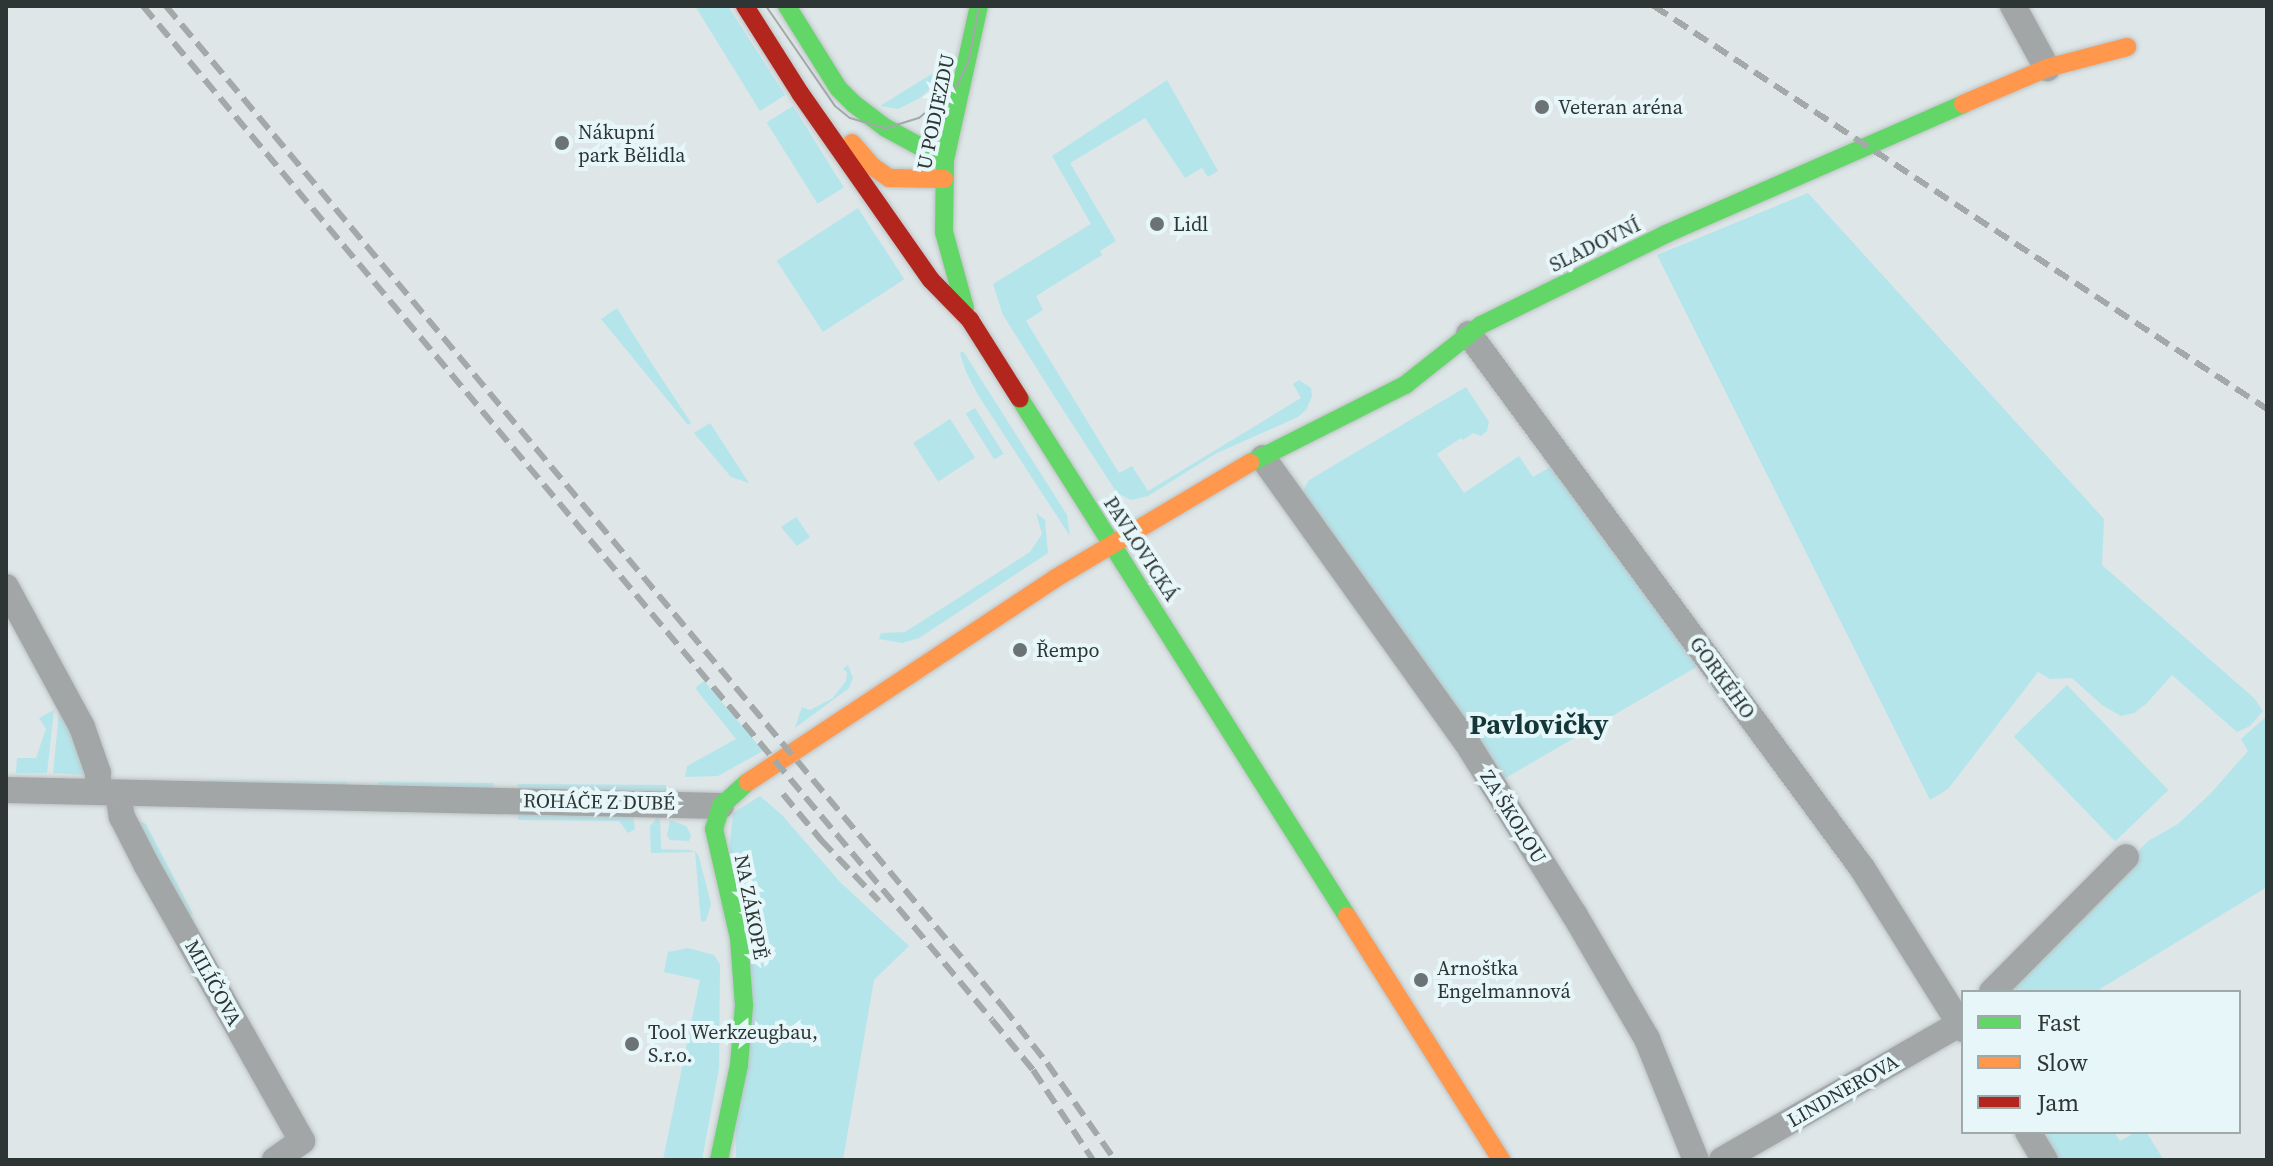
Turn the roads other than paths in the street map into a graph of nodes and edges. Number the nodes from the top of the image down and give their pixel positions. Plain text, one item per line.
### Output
1 (745, 6) edge
2 (787, 6) edge
3 (979, 6) edge
4 (2013, 6) edge
5 (2127, 47) dead end
6 (2047, 68) junction
7 (813, 108) junction
8 (944, 170) junction
9 (970, 320) junction
10 (1469, 334) junction
11 (1263, 458) junction
12 (1113, 546) junction
13 (6, 587) edge
14 (6, 790) edge
15 (108, 792) junction
16 (721, 806) junction
17 (2126, 857) dead end
18 (1994, 990) edge
19 (1959, 1021) edge
20 (2029, 1134) edge
21 (275, 1160) edge
22 (719, 1160) edge
23 (1501, 1160) edge
24 (1696, 1160) edge
25 (1722, 1160) edge
26 (2045, 1160) edge

1 - 7 main road, PAVLOVICKÁ
2 - 8 main road
3 - 8 main road, U PODJEZDU
4 - 6 street
5 - 6 main road, SLADOVNÍ
6 - 10 main road, SLADOVNÍ
7 - 8 main road
7 - 9 main road, PAVLOVICKÁ
8 - 9 main road, U PODJEZDU
9 - 12 main road, PAVLOVICKÁ
10 - 11 main road, SLADOVNÍ
10 - 19 street, GORKÉHO
11 - 12 main road, SLADOVNÍ
11 - 24 street, ZA ŠKOLOU
12 - 16 main road
12 - 23 main road, PAVLOVICKÁ
13 - 15 street
14 - 15 street, ROHÁČE Z DUBÉ
15 - 16 street, ROHÁČE Z DUBÉ
15 - 21 street, MILÍČOVA
16 - 22 main road, NA ZÁKOPĚ
17 - 18 street
19 - 25 street, LINDNEROVA
20 - 26 street

